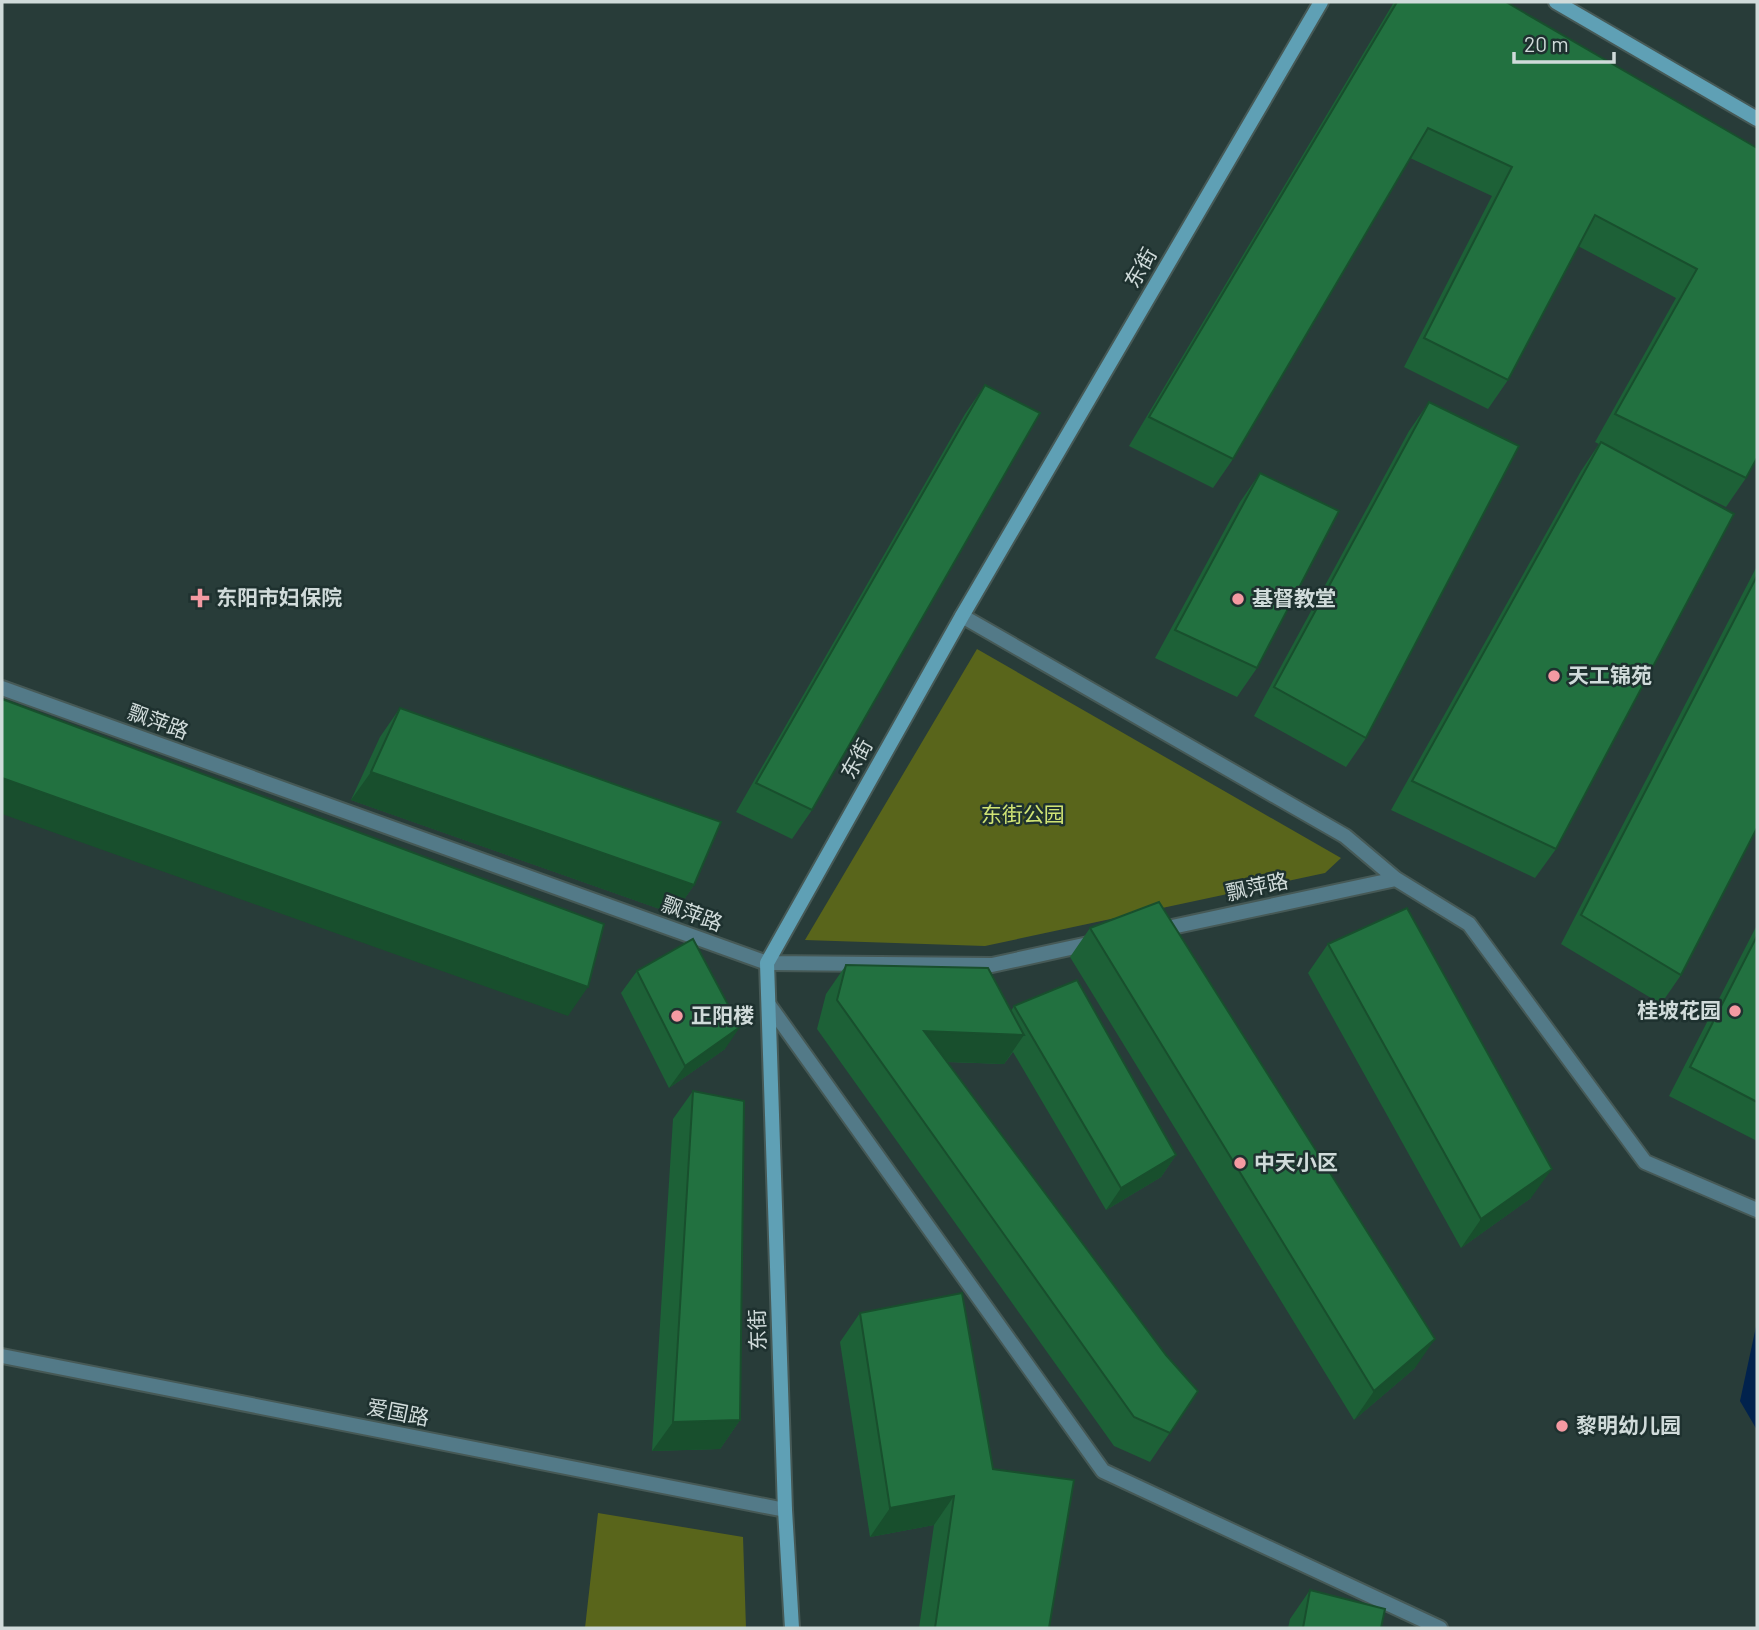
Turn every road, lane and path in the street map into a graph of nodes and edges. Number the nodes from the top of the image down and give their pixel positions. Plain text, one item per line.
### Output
1 (1321, 2) edge
2 (1556, 2) edge
3 (1757, 119) edge
4 (962, 616) junction
5 (2, 688) edge
6 (1396, 879) junction
7 (1140, 933) edge
8 (1113, 939) edge
9 (767, 963) junction
10 (769, 1005) junction
11 (1757, 1210) edge
12 (2, 1356) edge
13 (785, 1510) junction
14 (792, 1628) edge
15 (1440, 1628) edge

1 - 4 street, 东街
2 - 3 street
4 - 6 street
4 - 9 street, 东街
5 - 9 street, 飘萍路
6 - 7 street, 飘萍路
6 - 11 street
8 - 9 street, 飘萍路
9 - 10 street, 东街
10 - 13 street, 东街
10 - 15 street
12 - 13 street, 爱国路
13 - 14 street, 东街

